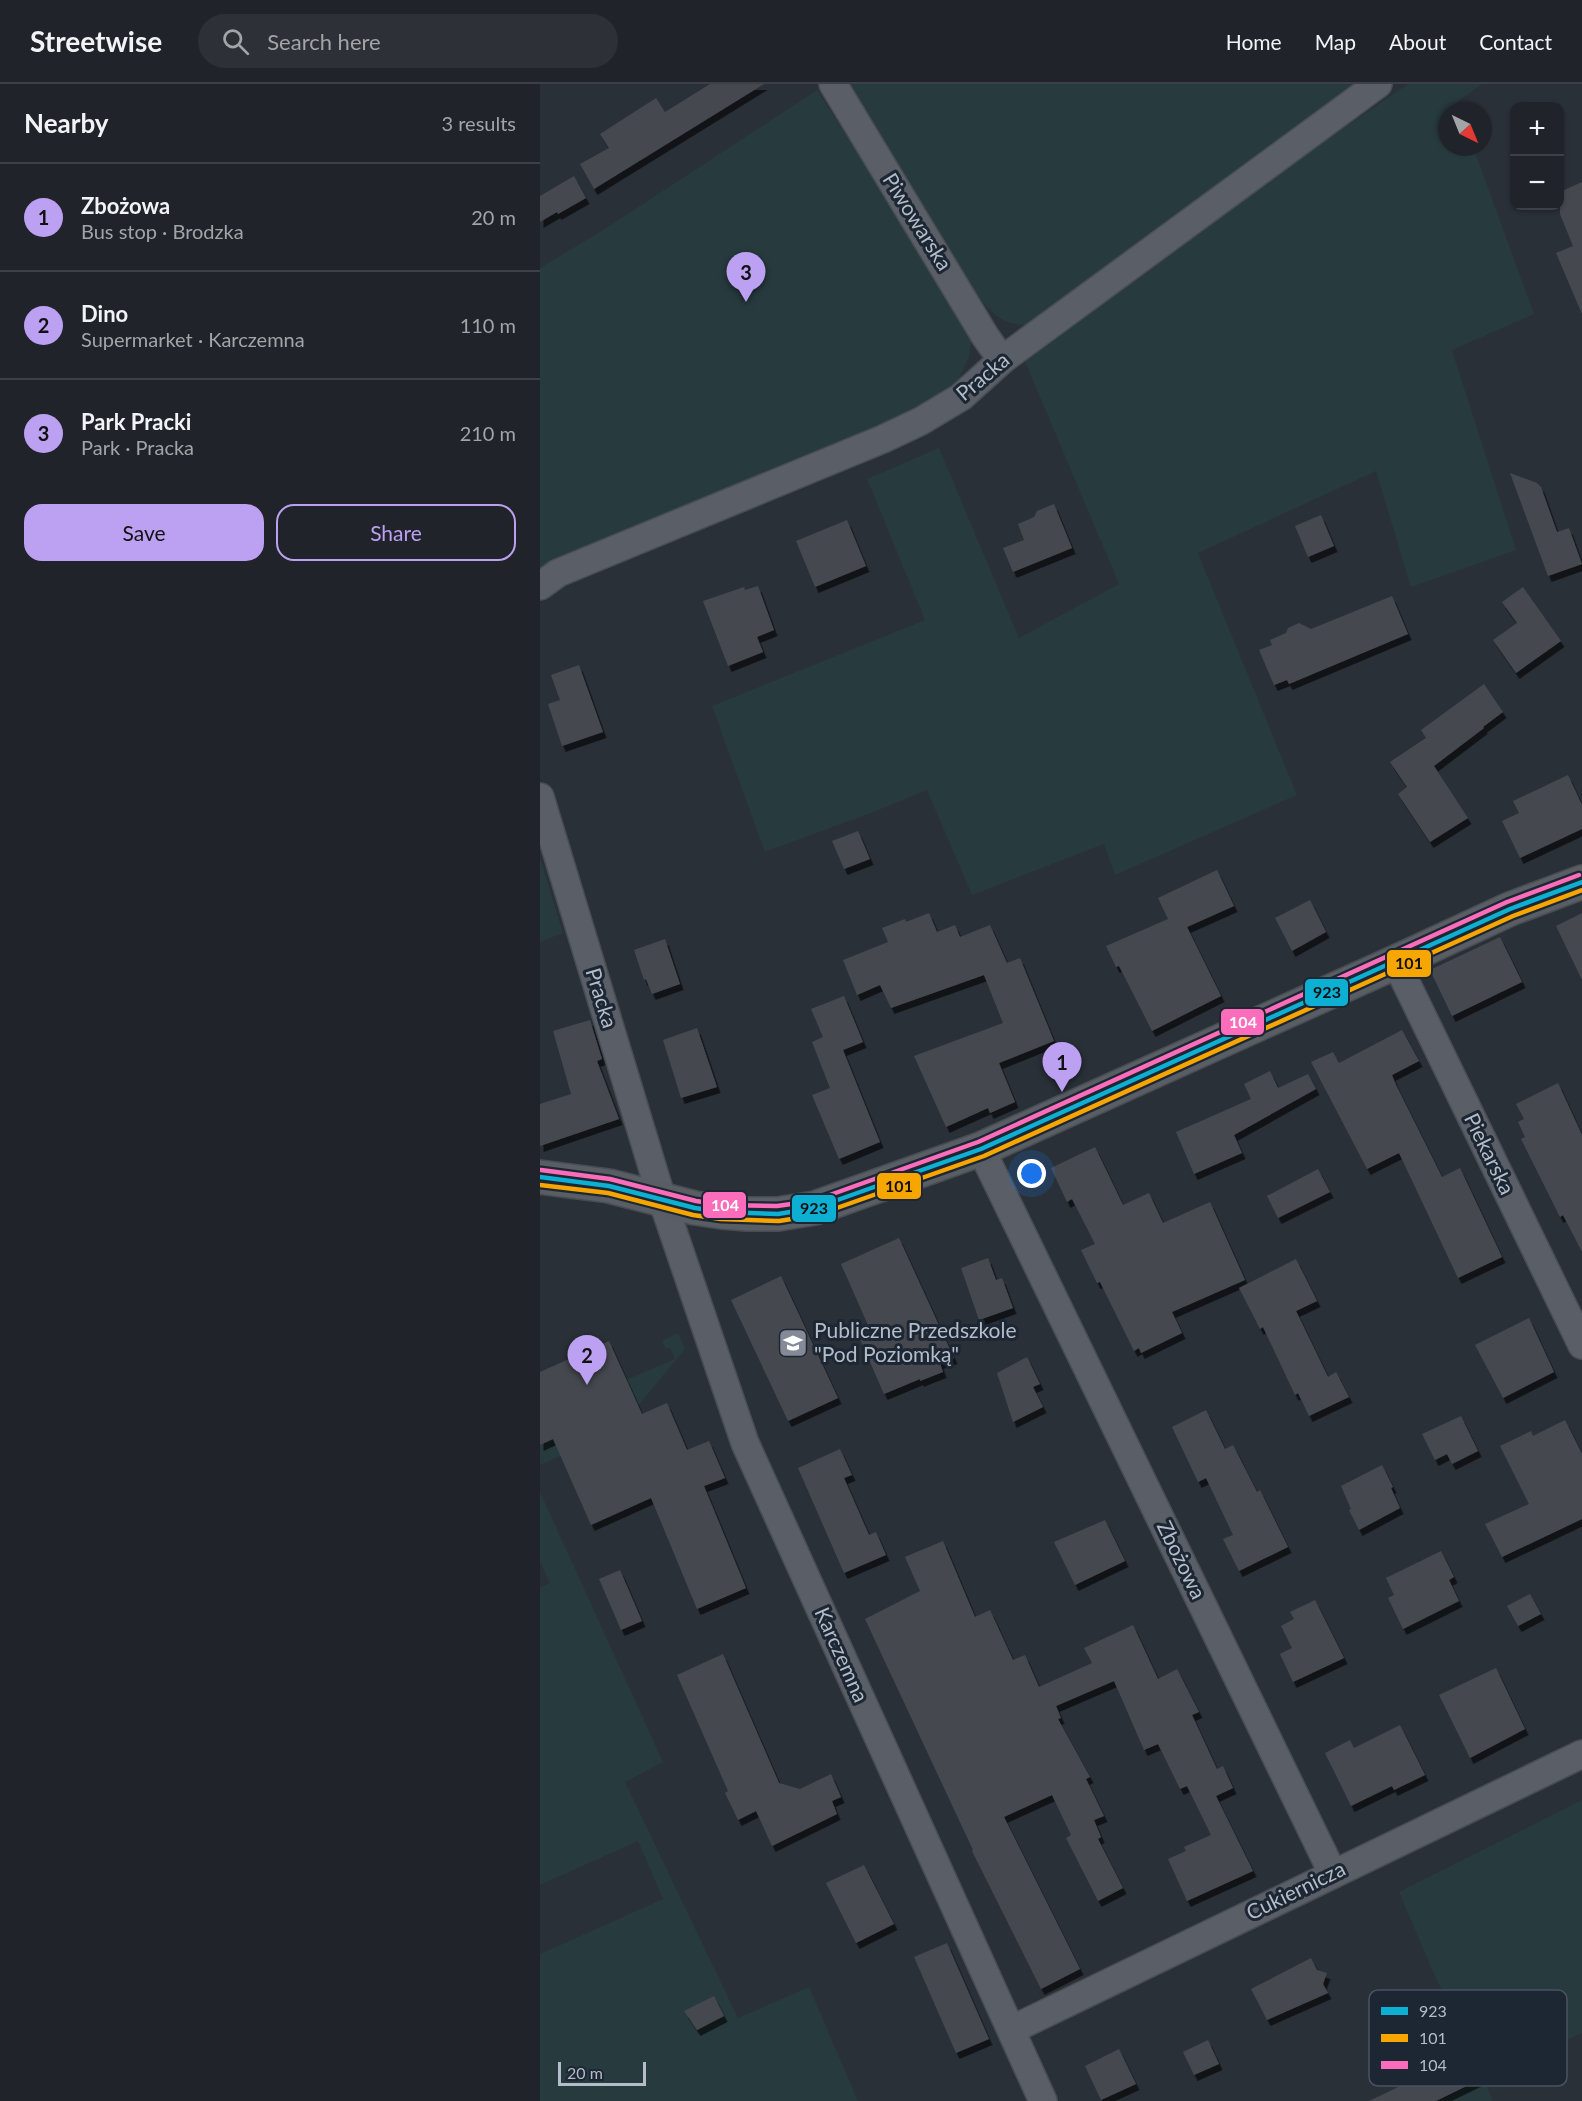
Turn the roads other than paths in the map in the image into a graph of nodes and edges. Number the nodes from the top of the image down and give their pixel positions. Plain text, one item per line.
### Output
1 (833, 84) edge
2 (1378, 84) edge
3 (1002, 360) junction
4 (540, 586) edge
5 (540, 797) edge
6 (1582, 882) edge
7 (1396, 963) junction
8 (981, 1149) junction
9 (540, 1177) edge
10 (662, 1199) junction
11 (1582, 1346) edge
12 (1582, 1754) edge
13 (1333, 1874) junction
14 (1011, 2030) junction
15 (1043, 2101) edge

1 - 3 street, Piwowarska
2 - 3 street, Pracka
3 - 4 street, Pracka
5 - 10 street, Pracka
6 - 7 street
7 - 8 street
7 - 11 street, Piekarska
8 - 10 street
8 - 13 street, Zbożowa
9 - 10 street
10 - 14 street, Karczemna
12 - 13 street, Cukiernicza
13 - 14 street, Cukiernicza
14 - 15 street, Karczemna

